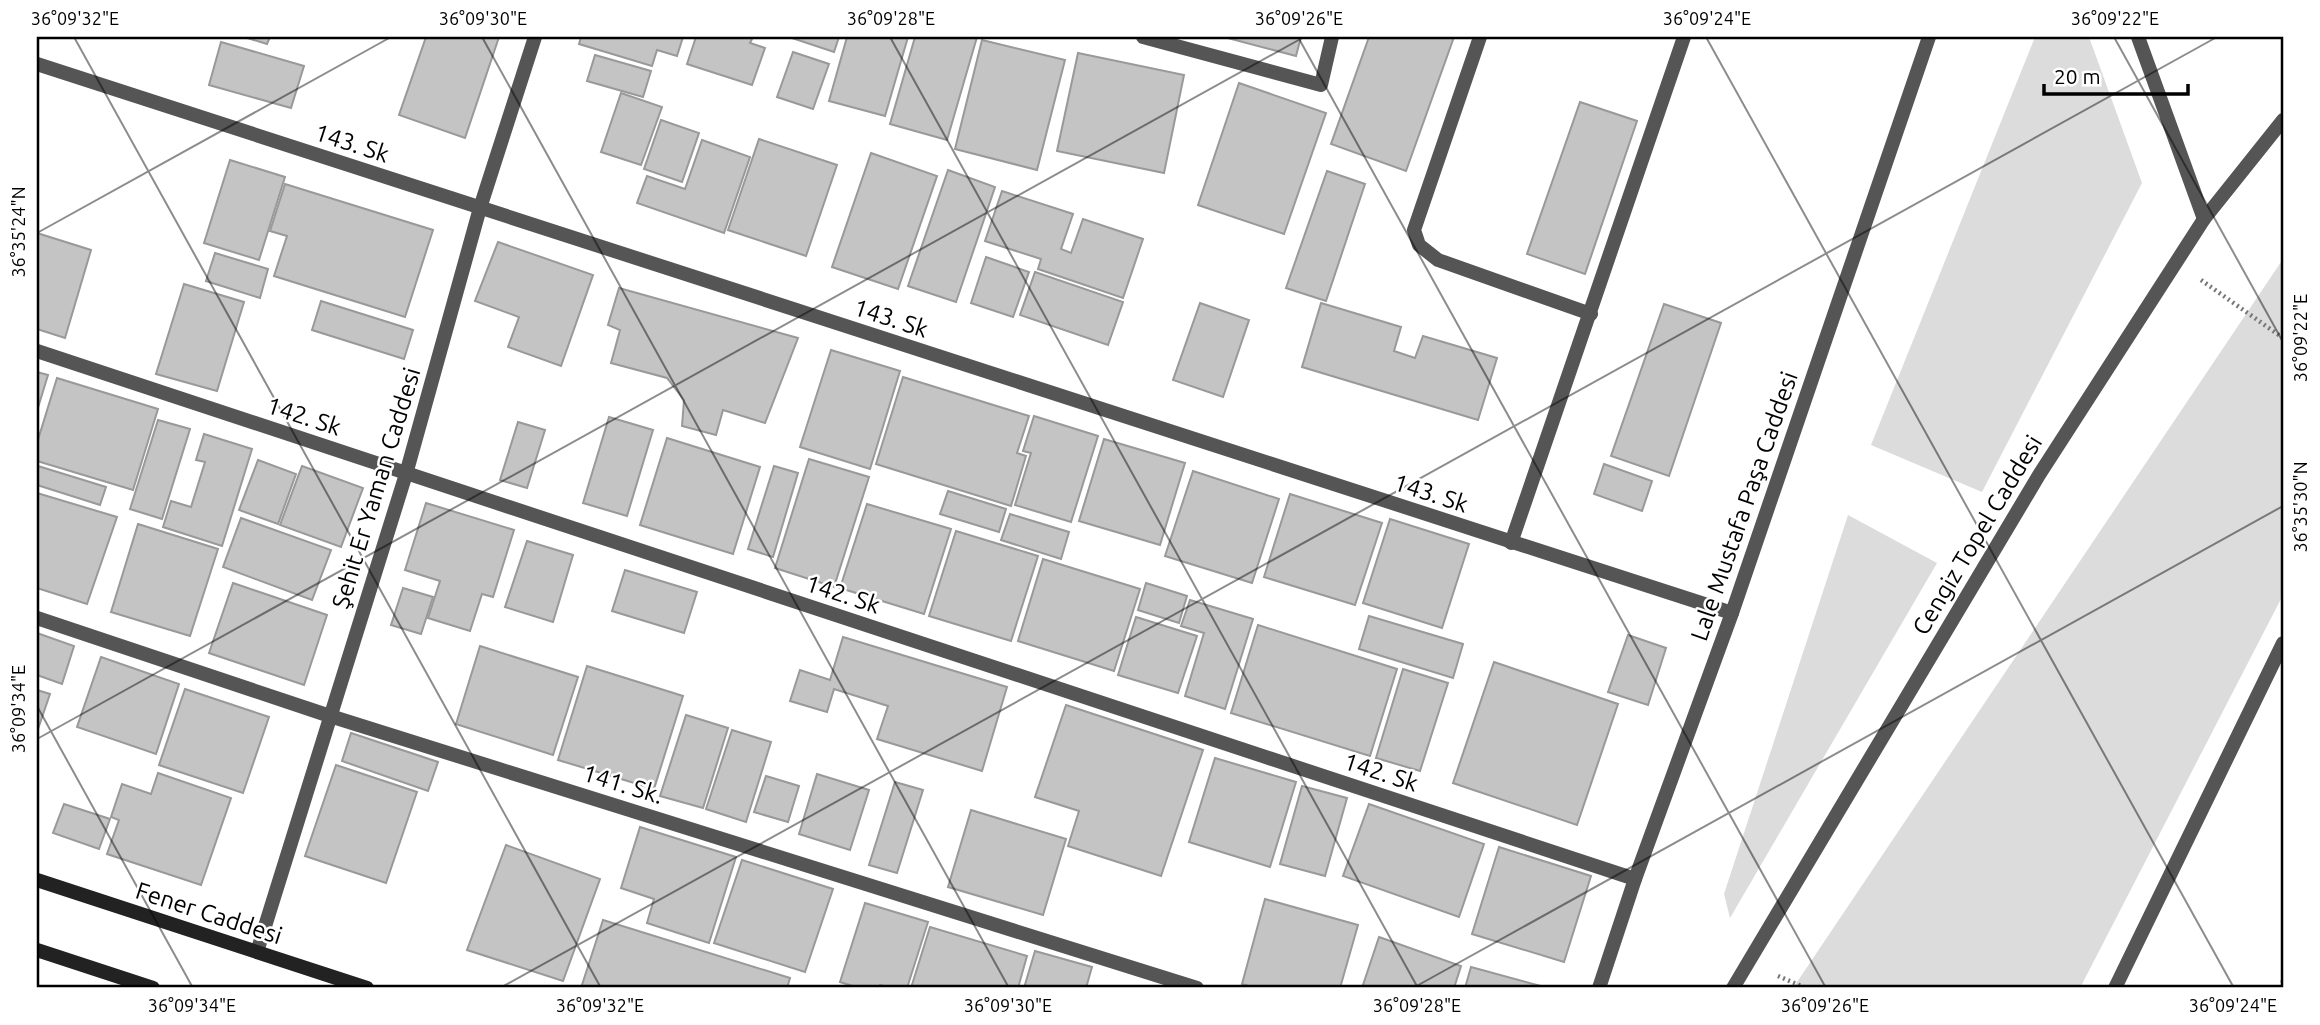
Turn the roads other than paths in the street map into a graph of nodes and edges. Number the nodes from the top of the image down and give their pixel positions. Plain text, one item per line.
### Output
1 (535, 37) edge
2 (1143, 37) edge
3 (1332, 37) edge
4 (1480, 37) edge
5 (1684, 37) edge
6 (1929, 37) edge
7 (2138, 37) edge
8 (37, 64) edge
9 (2283, 120) edge
10 (481, 208) junction
11 (2204, 219) junction
12 (1591, 314) junction
13 (37, 351) edge
14 (406, 474) junction
15 (1511, 542) junction
16 (1732, 613) junction
17 (37, 618) edge
18 (2283, 643) edge
19 (330, 716) junction
20 (1635, 879) junction
21 (37, 880) edge
22 (37, 950) edge
23 (257, 952) junction
24 (153, 988) edge
25 (367, 988) edge
26 (1196, 988) edge
27 (1599, 988) edge
28 (1733, 988) edge
29 (2115, 988) edge

1 - 10 street, Şehit Er Yaman Caddesi
2 - 3 street
4 - 12 street
5 - 12 street
6 - 16 street, Lale Mustafa Paşa Caddesi
7 - 11 street
8 - 10 street, 143. Sk
9 - 11 street, Cengiz Topel Caddesi
10 - 14 street, Şehit Er Yaman Caddesi
10 - 15 street, 143. Sk
11 - 28 street, Cengiz Topel Caddesi
12 - 15 street
13 - 14 street, 142. Sk
14 - 19 street, Şehit Er Yaman Caddesi
14 - 20 street, 142. Sk
15 - 16 street, 143. Sk
16 - 20 street, Lale Mustafa Paşa Caddesi
17 - 19 street, 141. Sk.
18 - 29 street
19 - 23 street, Şehit Er Yaman Caddesi
19 - 26 street, 141. Sk.
20 - 27 street, Lale Mustafa Paşa Caddesi
21 - 23 main road, Fener Caddesi
22 - 24 main road
23 - 25 main road, Fener Caddesi

